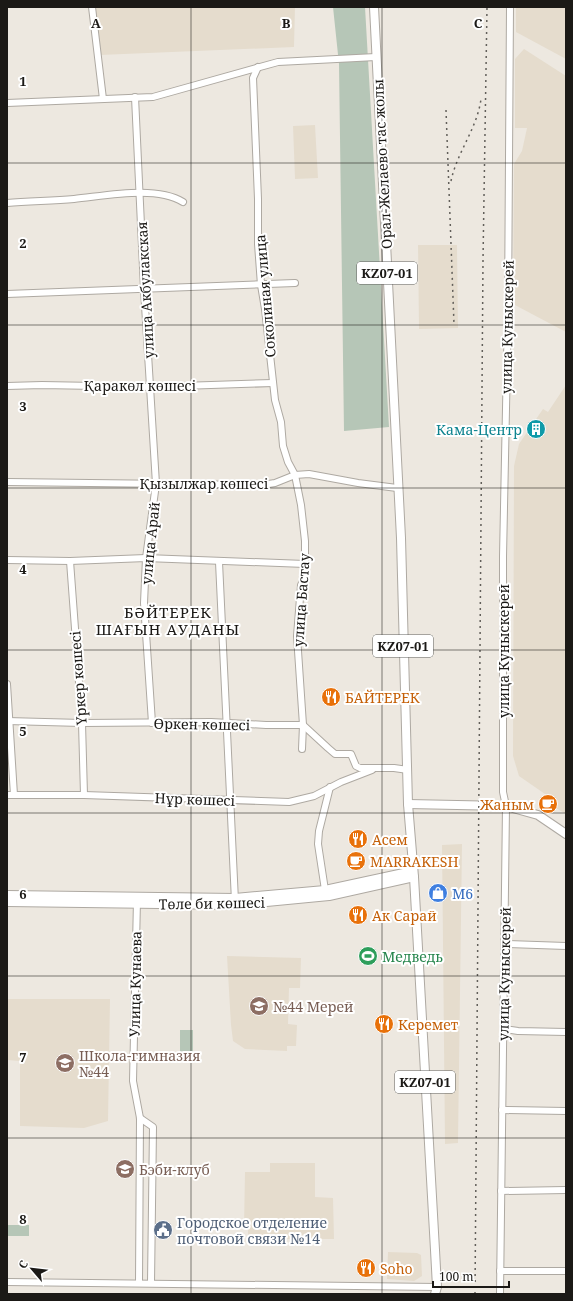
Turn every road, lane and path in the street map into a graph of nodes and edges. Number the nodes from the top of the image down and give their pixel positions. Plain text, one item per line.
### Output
1 (92, 7) edge
2 (374, 7) edge
3 (510, 7) edge
4 (376, 57) junction
5 (258, 67) junction
6 (135, 97) junction
7 (103, 99) junction
8 (7, 103) edge
9 (139, 192) junction
10 (183, 202) dead end
11 (7, 203) edge
12 (295, 283) dead end
13 (260, 285) junction
14 (144, 290) junction
15 (7, 294) edge
16 (273, 383) junction
17 (7, 386) edge
18 (151, 387) junction
19 (295, 475) junction
20 (7, 482) edge
21 (156, 484) junction
22 (398, 488) junction
23 (146, 558) junction
24 (7, 560) edge
25 (70, 561) junction
26 (219, 562) junction
27 (304, 564) junction
28 (7, 684) edge
29 (8, 721) edge
30 (226, 722) junction
31 (82, 723) junction
32 (152, 723) junction
33 (303, 725) junction
34 (302, 749) dead end
35 (377, 767) junction
36 (408, 770) junction
37 (330, 787) junction
38 (7, 795) edge
39 (14, 795) junction
40 (84, 795) junction
41 (230, 800) junction
42 (408, 804) junction
43 (506, 806) junction
44 (566, 834) edge
45 (414, 874) junction
46 (325, 890) junction
47 (7, 895) edge
48 (137, 901) junction
49 (235, 901) junction
50 (7, 902) edge
51 (505, 944) junction
52 (566, 946) edge
53 (504, 1029) junction
54 (566, 1032) edge
55 (502, 1110) junction
56 (566, 1111) edge
57 (140, 1118) junction
58 (566, 1190) edge
59 (501, 1191) junction
60 (500, 1271) junction
61 (566, 1271) edge
62 (7, 1282) edge
63 (139, 1283) junction
64 (151, 1283) junction
65 (436, 1290) edge
66 (500, 1294) edge

1 - 7 street
2 - 4 main road, Орал-Желаево тас жолы / KZ07-01
3 - 43 street, улица Куныскерей
4 - 5 street
4 - 22 main road, Орал-Желаево тас жолы / KZ07-01
5 - 6 street
5 - 13 street, Соколиная улица
6 - 7 street
6 - 9 street, улица Акбулакская
7 - 8 street
9 - 10 street
9 - 11 street
9 - 14 street, улица Акбулакская
12 - 13 street
13 - 14 street
13 - 16 street, Соколиная улица
14 - 15 street
14 - 18 street, улица Акбулакская
16 - 18 street, Қаракөл көшесі
16 - 19 street, Соколиная улица
17 - 18 street, Қаракөл көшесі
18 - 21 street, улица Акбулакская
19 - 21 street, Қызылжар көшесі
19 - 22 street, Қызылжар көшесі
19 - 27 street, улица Бастау
20 - 21 street, Қызылжар көшесі
21 - 23 street, улица Арай
22 - 36 main road, KZ07-01
23 - 25 street
23 - 26 street
23 - 32 street, улица Арай
24 - 25 street
25 - 31 street, Үркер көшесі
26 - 27 street
26 - 30 street
27 - 33 street, улица Бастау
28 - 29 street
29 - 31 street, Өркен көшесі
29 - 39 street
30 - 32 street, Өркен көшесі
30 - 33 street, Өркен көшесі
30 - 41 street
31 - 32 street, Өркен көшесі
31 - 40 street, Үркер көшесі
33 - 34 street, улица Бастау
33 - 35 street
35 - 36 street
35 - 37 street, Нұр көшесі
36 - 42 main road, KZ07-01
37 - 41 street, Нұр көшесі
37 - 46 street
38 - 39 street, Нұр көшесі
39 - 40 street, Нұр көшесі
40 - 41 street, Нұр көшесі
41 - 49 street
42 - 43 main road
42 - 45 main road, KZ07-01
43 - 44 main road
43 - 51 street, улица Куныскерей
45 - 46 main road, Төле би көшесі
45 - 49 main road, Төле би көшесі
45 - 65 main road, KZ07-01
46 - 49 main road, Төле би көшесі
47 - 48 main road, Төле би көшесі
48 - 49 main road, Төле би көшесі
48 - 50 main road, Төле би көшесі
48 - 57 street, Улица Кунаева
51 - 52 street
51 - 53 street, улица Куныскерей
53 - 54 street
53 - 55 street, улица Куныскерей
55 - 56 street
55 - 59 street, улица Куныскерей
57 - 63 street, Улица Кунаева
57 - 64 street
58 - 59 street
59 - 60 street, улица Куныскерей
60 - 61 street
60 - 66 street, улица Куныскерей
62 - 63 street
63 - 64 street
64 - 65 street

